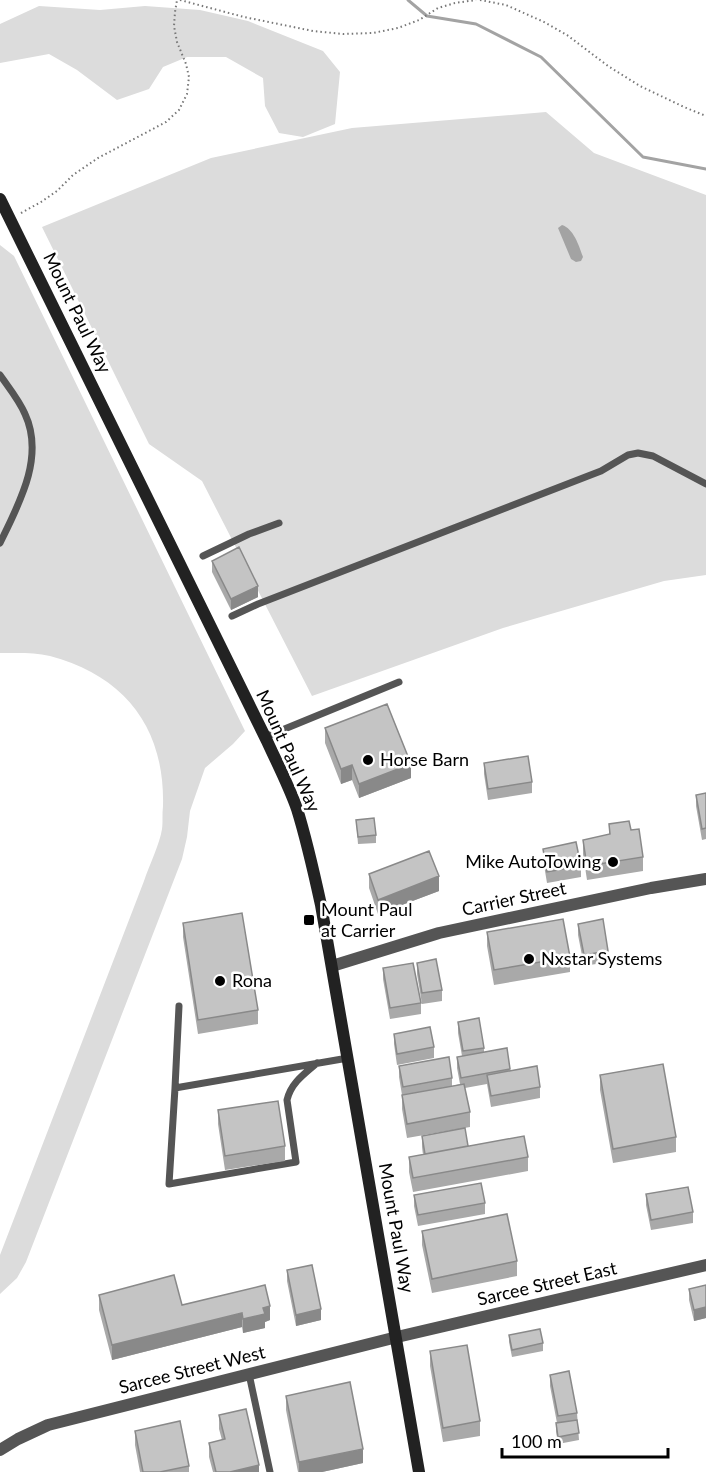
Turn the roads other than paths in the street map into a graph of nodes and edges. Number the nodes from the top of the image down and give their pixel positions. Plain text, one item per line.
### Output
1 (0, 199) edge
2 (5, 221) edge
3 (0, 375) edge
4 (706, 484) edge
5 (279, 523) dead end
6 (0, 543) edge
7 (203, 556) dead end
8 (232, 616) dead end
9 (399, 682) dead end
10 (265, 737) junction
11 (706, 879) edge
12 (332, 966) junction
13 (179, 1006) dead end
14 (348, 1058) junction
15 (317, 1063) junction
16 (175, 1088) junction
17 (706, 1266) edge
18 (397, 1337) junction
19 (249, 1374) junction
20 (0, 1450) edge
21 (270, 1472) edge
22 (419, 1472) edge

1 - 2 street, Mount Paul Way
2 - 10 street, Mount Paul Way
3 - 6 lane
4 - 8 lane
5 - 7 lane
9 - 10 lane
10 - 12 street, Mount Paul Way
11 - 12 street, Carrier Street
12 - 14 street, Mount Paul Way
13 - 16 lane
14 - 15 lane
14 - 18 street, Mount Paul Way
15 - 16 lane
15 - 16 lane
17 - 18 street, Sarcee Street East
18 - 19 street, Sarcee Street West
18 - 22 street, Mount Paul Way
19 - 20 street, Sarcee Street West
19 - 21 lane

